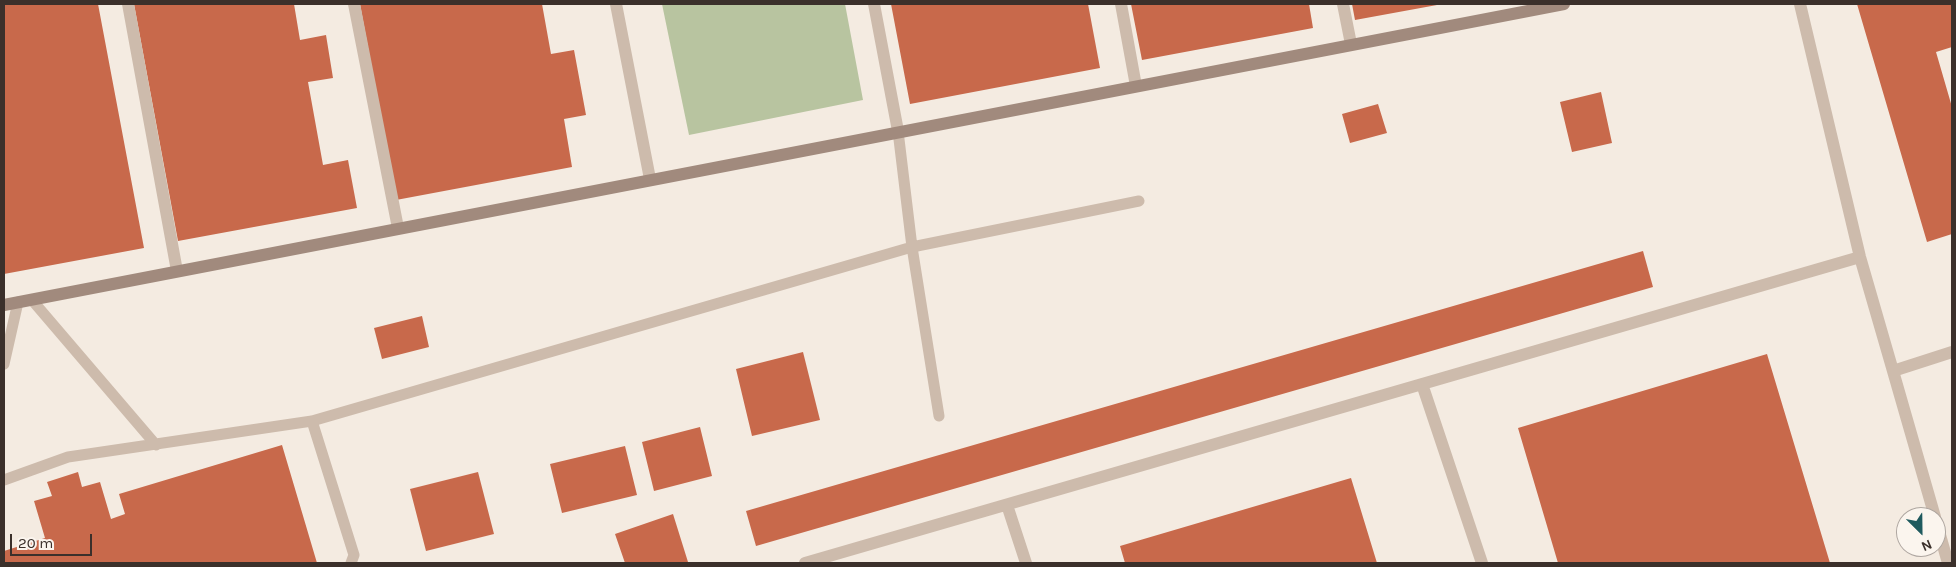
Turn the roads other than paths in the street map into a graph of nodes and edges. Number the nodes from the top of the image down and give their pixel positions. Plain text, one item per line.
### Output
1 (128, 4) edge
2 (354, 4) edge
3 (616, 4) edge
4 (874, 4) edge
5 (1121, 4) edge
6 (1344, 4) edge
7 (1564, 4) edge
8 (1800, 4) edge
9 (1351, 44) junction
10 (1136, 86) junction
11 (898, 132) junction
12 (650, 179) junction
13 (1139, 201) dead end
14 (398, 228) junction
15 (912, 247) junction
16 (1860, 257) junction
17 (177, 271) junction
18 (32, 300) junction
19 (18, 302) junction
20 (4, 305) edge
21 (1952, 352) edge
22 (4, 364) edge
23 (1894, 371) junction
24 (1422, 384) junction
25 (939, 416) dead end
26 (312, 421) junction
27 (156, 445) junction
28 (4, 480) edge
29 (1007, 505) junction
30 (1933, 507) edge
31 (351, 563) edge
32 (805, 563) edge
33 (1026, 563) edge
34 (1482, 563) edge

1 - 17 street
2 - 14 street
3 - 12 street
4 - 11 street
5 - 10 street
6 - 9 street
7 - 9 street
8 - 16 street
9 - 10 street
10 - 11 street
11 - 12 street
11 - 15 lane
12 - 14 street
13 - 15 lane
14 - 17 street
15 - 25 lane
15 - 26 lane
16 - 23 street
16 - 24 street
17 - 18 street
18 - 19 street
18 - 27 lane
19 - 20 street
19 - 22 lane
21 - 23 street
23 - 30 street
24 - 29 street
24 - 34 street
26 - 27 lane
26 - 31 lane
27 - 28 lane
29 - 32 street
29 - 33 street

